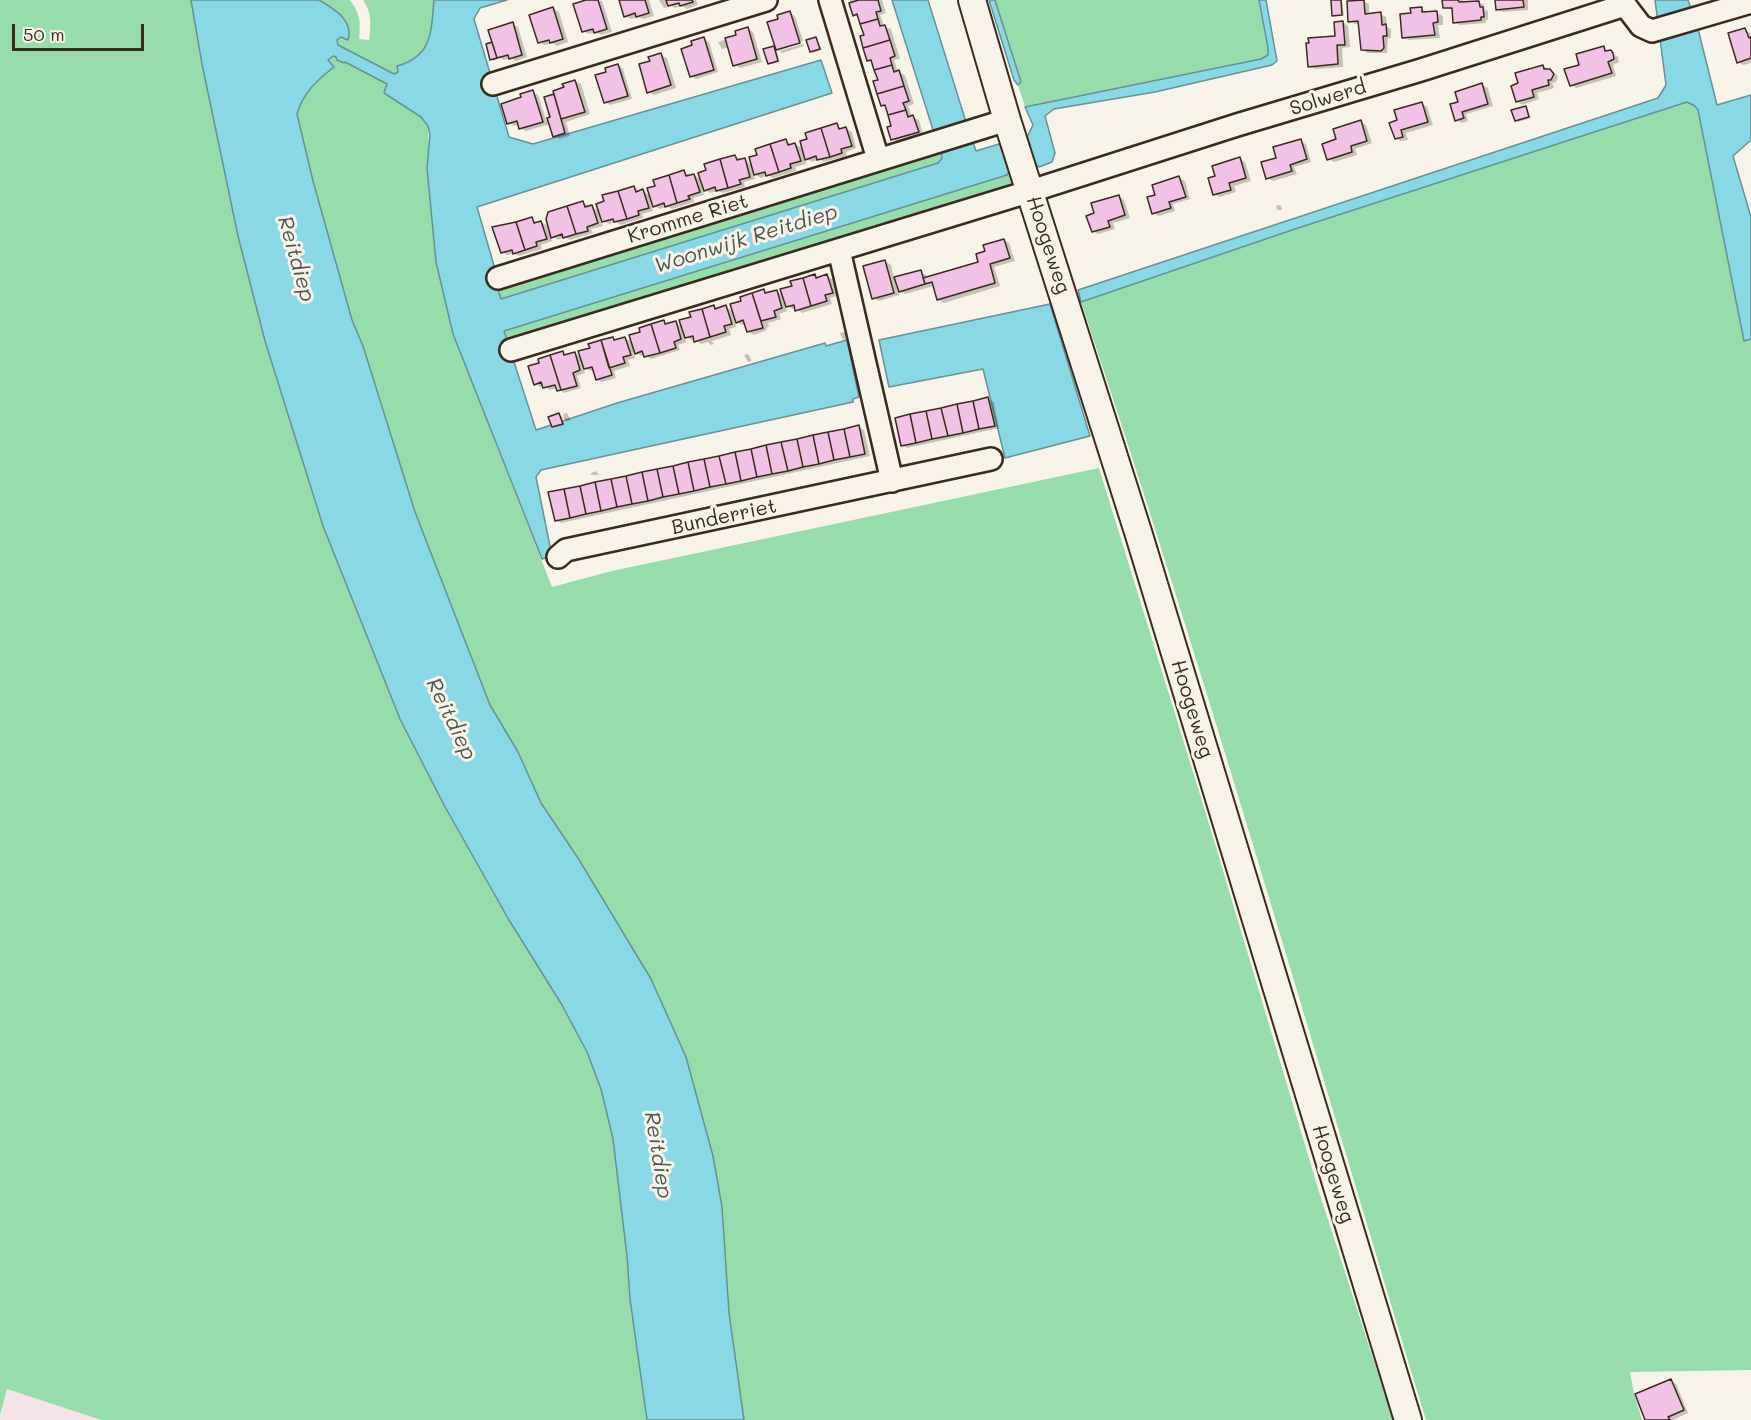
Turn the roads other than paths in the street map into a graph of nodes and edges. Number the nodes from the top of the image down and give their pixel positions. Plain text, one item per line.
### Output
1 (766, 0) edge
2 (830, 0) edge
3 (972, 0) edge
4 (1626, 2) edge
5 (1751, 2) edge
6 (493, 84) dead end
7 (1009, 128) junction
8 (878, 159) junction
9 (1027, 182) junction
10 (838, 250) junction
11 (498, 278) dead end
12 (511, 350) dead end
13 (991, 459) dead end
14 (892, 481) junction
15 (558, 557) dead end
16 (1407, 1420) edge

1 - 6 street
2 - 8 street
3 - 7 street, Hoogeweg
4 - 5 street
4 - 9 street, Solwerd
7 - 8 street, Kromme Riet
7 - 9 street, Hoogeweg
8 - 11 street, Kromme Riet
9 - 10 street
9 - 16 street, Hoogeweg
10 - 12 street
10 - 14 street
13 - 14 street, Bunderriet
14 - 15 street, Bunderriet

